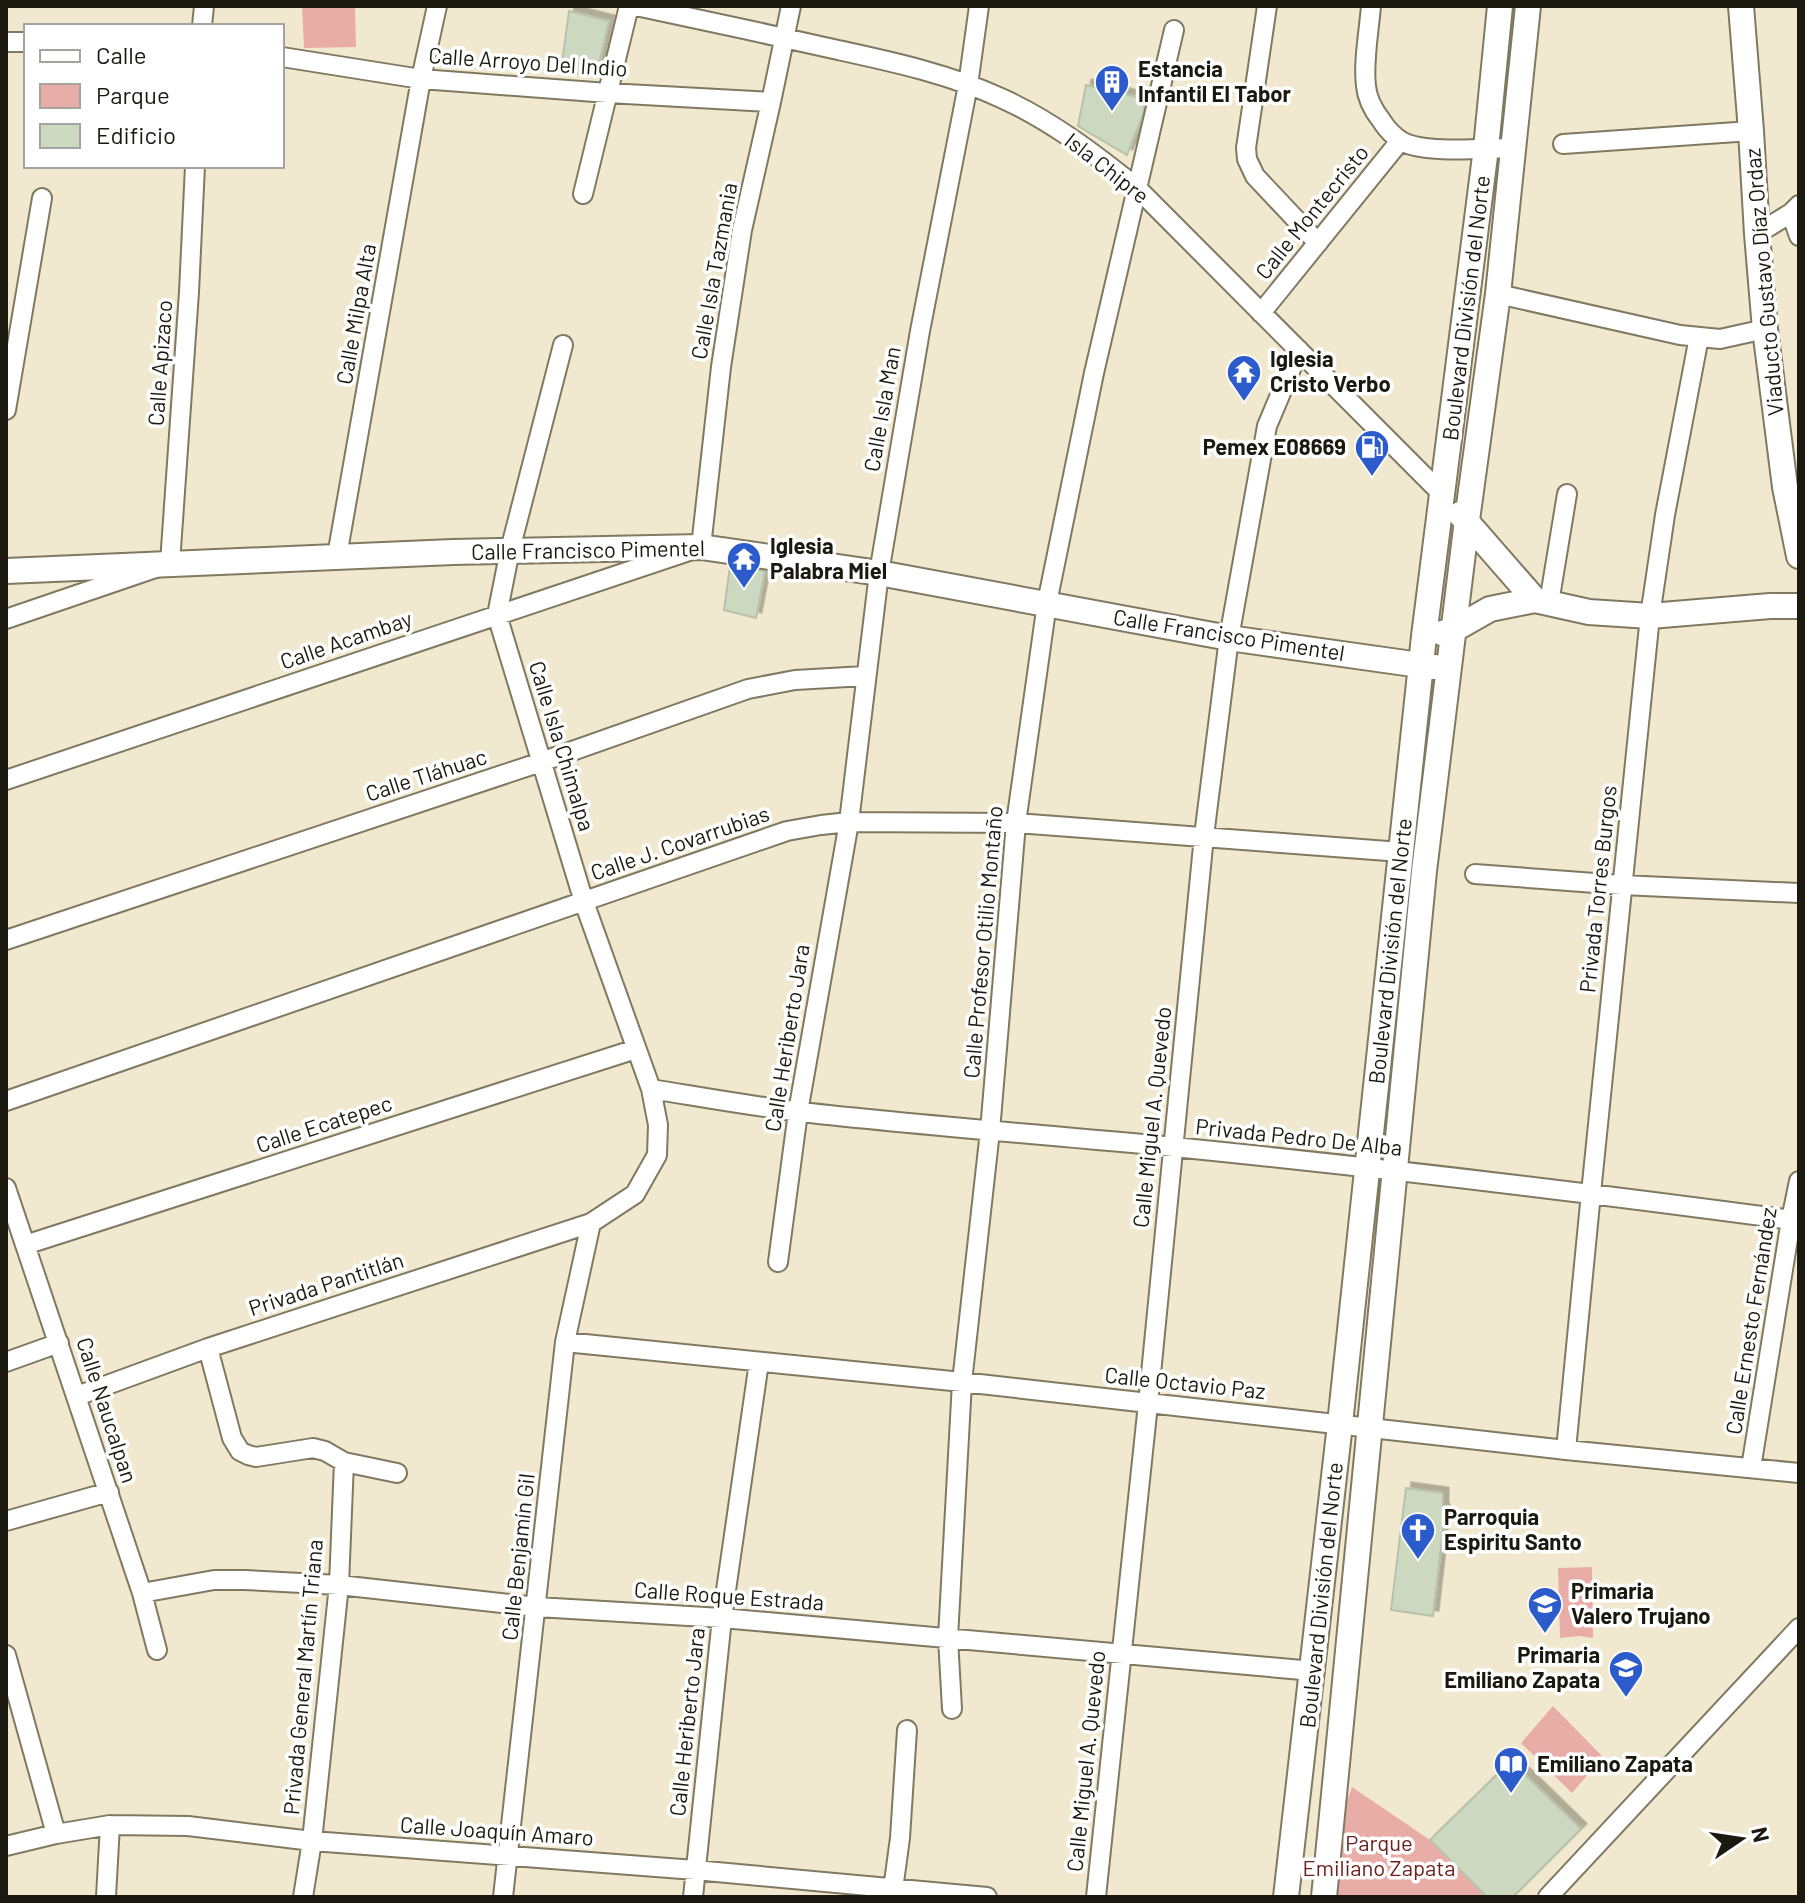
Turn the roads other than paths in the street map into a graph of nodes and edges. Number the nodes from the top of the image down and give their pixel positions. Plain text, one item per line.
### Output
1 (437, 6) edge
2 (629, 6) edge
3 (636, 6) edge
4 (791, 6) edge
5 (979, 6) edge
6 (1267, 6) edge
7 (1371, 6) edge
8 (1500, 6) edge
9 (1528, 6) edge
10 (1741, 6) edge
11 (1174, 30) dead end
12 (785, 38) junction
13 (284, 57) edge
14 (421, 79) junction
15 (968, 85) junction
16 (608, 93) junction
17 (771, 102) junction
18 (1751, 131) junction
19 (1400, 141) junction
20 (1563, 144) dead end
21 (1486, 148) junction
22 (1513, 148) junction
23 (195, 168) edge
24 (1137, 188) junction
25 (583, 194) dead end
26 (42, 198) dead end
27 (1795, 209) edge
28 (1757, 234) junction
29 (1799, 236) edge
30 (1318, 243) junction
31 (1498, 294) junction
32 (1261, 313) junction
33 (1765, 329) junction
34 (1699, 337) junction
35 (563, 345) dead end
36 (1299, 350) junction
37 (6, 410) edge
38 (1794, 486) edge
39 (1567, 494) dead end
40 (1443, 495) junction
41 (1467, 520) junction
42 (701, 547) junction
43 (510, 550) junction
44 (337, 556) junction
45 (1799, 556) edge
46 (170, 563) junction
47 (6, 571) edge
48 (879, 573) junction
49 (1542, 601) junction
50 (1047, 603) junction
51 (1770, 606) junction
52 (1799, 606) edge
53 (497, 615) junction
54 (1650, 616) junction
55 (1799, 617) edge
56 (6, 619) edge
57 (1453, 630) junction
58 (1424, 636) junction
59 (1229, 638) junction
60 (1422, 665) junction
61 (1449, 669) junction
62 (865, 676) junction
63 (541, 762) junction
64 (6, 780) edge
65 (849, 822) junction
66 (1016, 823) junction
67 (1204, 836) junction
68 (1401, 852) junction
69 (1475, 874) dead end
70 (1622, 885) junction
71 (1799, 893) edge
72 (584, 902) junction
73 (6, 940) edge
74 (636, 1049) junction
75 (651, 1089) junction
76 (6, 1101) edge
77 (798, 1112) junction
78 (990, 1131) junction
79 (1173, 1147) junction
80 (1367, 1168) junction
81 (1395, 1171) junction
82 (1799, 1181) edge
83 (6, 1188) edge
84 (1591, 1193) junction
85 (1795, 1220) edge
86 (591, 1223) junction
87 (25, 1245) junction
88 (778, 1262) dead end
89 (565, 1342) junction
90 (59, 1343) junction
91 (208, 1348) junction
92 (6, 1362) edge
93 (759, 1362) junction
94 (962, 1382) junction
95 (77, 1396) junction
96 (1148, 1404) junction
97 (1340, 1424) junction
98 (1369, 1428) junction
99 (1566, 1450) junction
100 (344, 1462) junction
101 (1751, 1468) junction
102 (397, 1473) dead end
103 (1799, 1473) edge
104 (109, 1492) junction
105 (6, 1521) edge
106 (339, 1585) junction
107 (142, 1593) junction
108 (537, 1607) junction
109 (722, 1618) junction
110 (1799, 1628) edge
111 (948, 1638) junction
112 (157, 1650) dead end
113 (6, 1655) edge
114 (1121, 1655) junction
115 (1313, 1671) junction
116 (952, 1709) dead end
117 (907, 1730) dead end
118 (110, 1825) junction
119 (56, 1834) junction
120 (312, 1841) junction
121 (6, 1846) edge
122 (508, 1855) junction
123 (695, 1870) junction
124 (892, 1893) edge
125 (106, 1897) edge
126 (303, 1897) edge
127 (503, 1897) edge
128 (693, 1897) edge
129 (987, 1897) edge
130 (1096, 1897) edge
131 (1286, 1897) edge
132 (1324, 1897) edge
133 (1548, 1897) edge

1 - 14 street, Calle Milpa Alta
2 - 16 street
3 - 12 street, Isla Chipre
4 - 12 street, Calle Isla Tazmania
5 - 15 street, Calle Isla Man
6 - 30 street
7 - 19 street
8 - 21 main road, Boulevard División del Norte
9 - 22 main road, Boulevard División del Norte
10 - 18 main road, Viaducto Gustavo Díaz Ordaz
11 - 24 street, Calle Profesor Otilio Montaño
12 - 15 street, Isla Chipre
12 - 17 street, Calle Isla Tazmania
13 - 14 street, Calle Arroyo Del Indio
14 - 16 street, Calle Arroyo Del Indio
14 - 44 street, Calle Milpa Alta
15 - 24 street, Isla Chipre
15 - 48 street, Calle Isla Man
16 - 17 street, Calle Arroyo Del Indio
16 - 25 street
17 - 42 street, Calle Isla Tazmania
18 - 20 street
18 - 28 main road, Viaducto Gustavo Díaz Ordaz
19 - 21 street
19 - 30 street, Calle Montecristo
21 - 22 street
21 - 40 main road, Boulevard División del Norte
22 - 31 main road, Boulevard División del Norte
23 - 46 street, Calle Apizaco
24 - 32 street, Isla Chipre
24 - 50 street, Calle Profesor Otilio Montaño
26 - 37 street
27 - 28 street
27 - 29 street
28 - 33 main road, Viaducto Gustavo Díaz Ordaz
30 - 32 street, Calle Montecristo
31 - 34 street
31 - 41 main road, Boulevard División del Norte
32 - 36 street, Isla Chipre
33 - 34 street
33 - 38 main road, Viaducto Gustavo Díaz Ordaz
34 - 54 street, Privada Torres Burgos
35 - 43 street, Calle Isla Chimalpa
36 - 40 street, Isla Chipre
36 - 59 street, Calle Miguel A. Quevedo
38 - 45 main road
39 - 49 street
40 - 41 main road, Isla Chipre
40 - 58 main road, Boulevard División del Norte
41 - 49 main road
41 - 57 main road, Boulevard División del Norte
42 - 43 main road, Calle Francisco Pimentel
42 - 48 main road, Calle Francisco Pimentel
42 - 53 street, Calle Acambay
43 - 44 main road, Calle Francisco Pimentel
43 - 53 street, Calle Isla Chimalpa
44 - 46 main road, Calle Francisco Pimentel
46 - 47 main road, Calle Francisco Pimentel
46 - 56 street
48 - 50 main road, Calle Francisco Pimentel
48 - 62 street, Calle Isla Man
49 - 54 main road
49 - 57 main road
50 - 59 main road, Calle Francisco Pimentel
50 - 66 street, Calle Profesor Otilio Montaño
51 - 52 main road
51 - 54 main road
51 - 55 main road
53 - 63 street, Calle Isla Chimalpa
53 - 64 street, Calle Acambay
54 - 70 street, Privada Torres Burgos
57 - 58 main road
57 - 61 main road, Boulevard División del Norte
58 - 60 main road, Boulevard División del Norte
59 - 60 main road, Calle Francisco Pimentel
59 - 67 street, Calle Miguel A. Quevedo
60 - 61 main road, Calle Francisco Pimentel
60 - 68 main road, Boulevard División del Norte
61 - 81 main road, Boulevard División del Norte
62 - 63 street, Calle Tláhuac
62 - 65 street, Calle Isla Man
63 - 72 street, Calle Isla Chimalpa
63 - 73 street, Calle Tláhuac
65 - 66 street, Calle J. Covarrubias
65 - 72 street, Calle J. Covarrubias
65 - 77 street, Calle Heriberto Jara
66 - 67 street, Calle J. Covarrubias
66 - 78 street, Calle Profesor Otilio Montaño
67 - 68 street, Calle J. Covarrubias
67 - 79 street, Calle Miguel A. Quevedo
68 - 80 main road, Boulevard División del Norte
69 - 70 street
70 - 71 street
70 - 84 street, Privada Torres Burgos
72 - 74 street, Calle Isla Chimalpa
72 - 76 street, Calle J. Covarrubias
74 - 75 street, Calle Isla Chimalpa
74 - 87 street, Calle Ecatepec
75 - 77 street, Privada Pedro De Alba
75 - 86 street, Calle Isla Chimalpa
77 - 78 street, Privada Pedro De Alba
77 - 88 street, Calle Heriberto Jara
78 - 79 street, Privada Pedro De Alba
78 - 94 street, Calle Profesor Otilio Montaño
79 - 80 street, Privada Pedro De Alba
79 - 96 street, Calle Miguel A. Quevedo
80 - 81 street, Privada Pedro De Alba
80 - 97 main road, Boulevard División del Norte
81 - 84 street, Privada Pedro De Alba
81 - 98 main road, Boulevard División del Norte
82 - 85 street, Calle Ernesto Fernández
83 - 87 street, Calle Naucalpan
84 - 85 street, Privada Pedro De Alba
84 - 99 street, Privada Torres Burgos
85 - 101 street, Calle Ernesto Fernández
86 - 89 street, Calle Benjamín Gil
86 - 91 street, Privada Pantitlán
87 - 90 street, Calle Naucalpan
89 - 93 street, Calle Octavio Paz
89 - 108 street, Calle Benjamín Gil
90 - 92 street
90 - 95 street, Calle Naucalpan
91 - 95 street, Privada Pantitlán
91 - 100 street
93 - 94 street, Calle Octavio Paz
93 - 109 street, Calle Heriberto Jara
94 - 96 street, Calle Octavio Paz
94 - 111 street, Calle Profesor Otilio Montaño
95 - 104 street, Calle Naucalpan
96 - 97 street, Calle Octavio Paz
96 - 114 street, Calle Miguel A. Quevedo
97 - 98 street, Calle Octavio Paz
97 - 115 main road, Boulevard División del Norte
98 - 99 street, Calle Octavio Paz
98 - 132 main road, Boulevard División del Norte
99 - 101 street, Calle Octavio Paz
100 - 102 street
100 - 106 street, Privada General Martín Triana
101 - 103 street, Calle Octavio Paz
104 - 105 street
104 - 107 street, Calle Naucalpan
106 - 107 street, Calle Roque Estrada
106 - 108 street, Calle Roque Estrada
106 - 120 street, Privada General Martín Triana
107 - 112 street, Calle Naucalpan
108 - 109 street, Calle Roque Estrada
108 - 122 street, Calle Benjamín Gil
109 - 111 street, Calle Roque Estrada
109 - 123 street, Calle Heriberto Jara
110 - 133 street
111 - 114 street, Calle Roque Estrada
111 - 116 street, Calle Profesor Otilio Montaño
113 - 119 street
114 - 115 street, Calle Roque Estrada
114 - 130 street, Calle Miguel A. Quevedo
115 - 131 main road, Boulevard División del Norte
117 - 124 street
118 - 119 street, Calle Joaquín Amaro
118 - 120 street, Calle Joaquín Amaro
118 - 125 street
119 - 121 street, Calle Joaquín Amaro
120 - 122 street, Calle Joaquín Amaro
120 - 126 street, Privada General Martín Triana
122 - 123 street, Calle Joaquín Amaro
122 - 127 street, Calle Benjamín Gil
123 - 124 street, Calle Joaquín Amaro
123 - 128 street, Calle Heriberto Jara
124 - 129 street, Calle Joaquín Amaro

